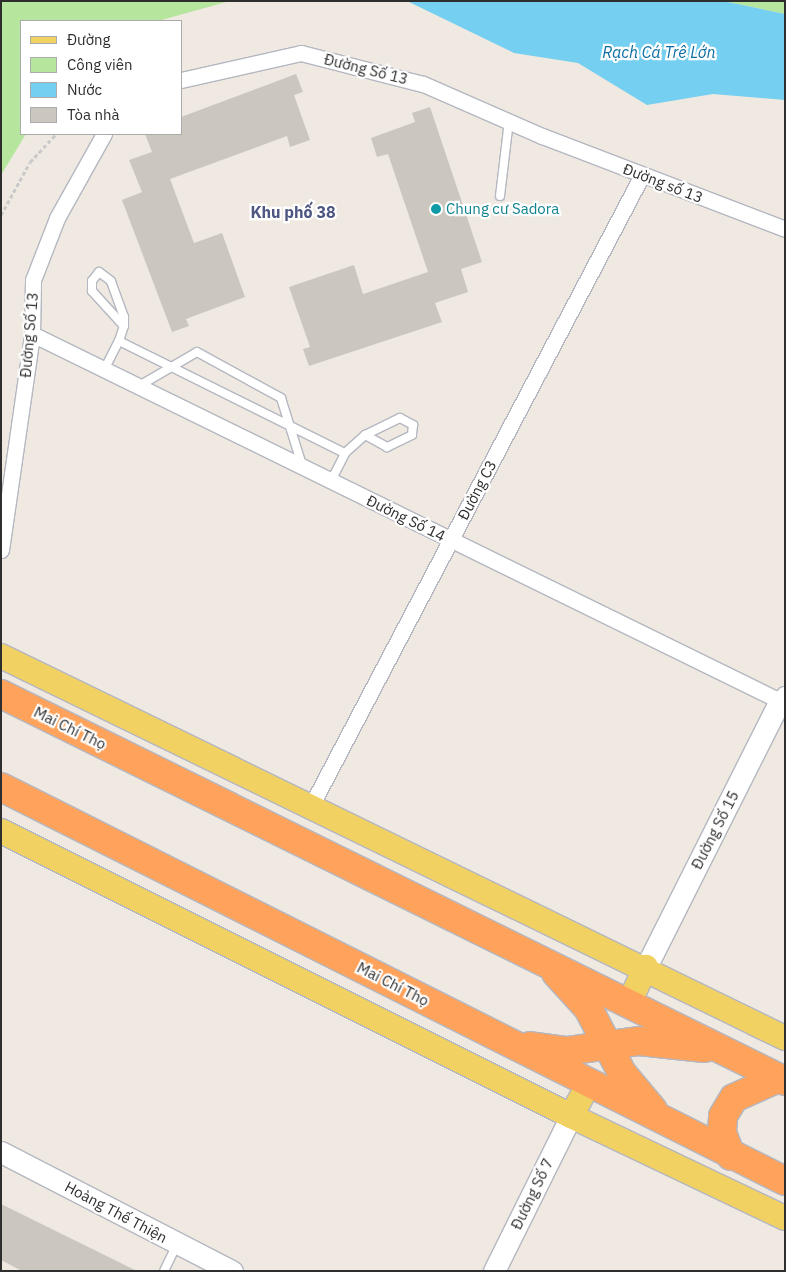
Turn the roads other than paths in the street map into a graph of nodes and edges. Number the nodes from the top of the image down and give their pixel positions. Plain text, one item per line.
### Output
1 (182, 80) edge
2 (509, 121) junction
3 (103, 135) edge
4 (542, 136) joint
5 (642, 175) junction
6 (500, 196) dead end
7 (785, 229) edge
8 (124, 326) junction
9 (32, 334) junction
10 (119, 341) junction
11 (171, 367) junction
12 (104, 370) junction
13 (138, 387) junction
14 (290, 426) junction
15 (365, 435) junction
16 (345, 453) junction
17 (302, 467) junction
18 (331, 481) junction
19 (451, 540) junction
20 (1, 550) edge
21 (1, 656) edge
22 (1, 694) edge
23 (783, 699) edge
24 (1, 787) edge
25 (311, 806) junction
26 (1, 832) edge
27 (541, 957) junction
28 (646, 967) junction
29 (629, 1003) junction
30 (785, 1038) edge
31 (499, 1039) junction
32 (608, 1044) junction
33 (726, 1050) junction
34 (782, 1079) edge
35 (589, 1083) junction
36 (571, 1116) junction
37 (677, 1130) junction
38 (1, 1152) edge
39 (731, 1156) junction
40 (785, 1181) edge
41 (785, 1218) edge
42 (177, 1244) junction
43 (164, 1271) edge
44 (232, 1271) edge
45 (494, 1271) edge

1 - 2 street, Đường Số 13
2 - 4 street, Đường Số 13
2 - 6 lane
3 - 9 street, Đường Số 13
4 - 5 street, Đường số 13
5 - 7 street, Đường số 13
5 - 19 street, Đường C3
8 - 8 lane
8 - 10 lane
9 - 12 street, Đường Số 14
9 - 20 street, Đường Số 13
10 - 11 lane
10 - 12 lane
11 - 13 lane
11 - 14 lane
11 - 14 lane
12 - 13 street, Đường Số 14
13 - 17 street, Đường Số 14
14 - 16 lane
14 - 17 lane
15 - 15 lane
15 - 16 lane
16 - 18 lane
17 - 18 street, Đường Số 14
18 - 19 street, Đường Số 14
19 - 23 street, Đường Số 14
19 - 25 street, Đường C3
21 - 25 main road
22 - 27 highway, Mai Chí Thọ
23 - 28 street, Đường Số 15
24 - 31 highway, Mai Chí Thọ
25 - 28 main road
26 - 36 main road
27 - 29 highway, Mai Chí Thọ
27 - 32 highway
28 - 29 main road
28 - 30 main road
29 - 32 highway
29 - 33 highway, Mai Chí Thọ
31 - 32 highway
31 - 35 highway, Mai Chí Thọ
32 - 33 highway
32 - 35 highway
32 - 37 highway
33 - 34 highway, Mai Chí Thọ
34 - 39 highway
35 - 36 main road
35 - 37 highway, Mai Chí Thọ
36 - 41 main road
36 - 45 street, Đường Số 7
37 - 39 highway, Mai Chí Thọ
38 - 42 street, Hoàng Thế Thiện
39 - 40 highway, Mai Chí Thọ
42 - 43 lane
42 - 44 street, Hoàng Thế Thiện

